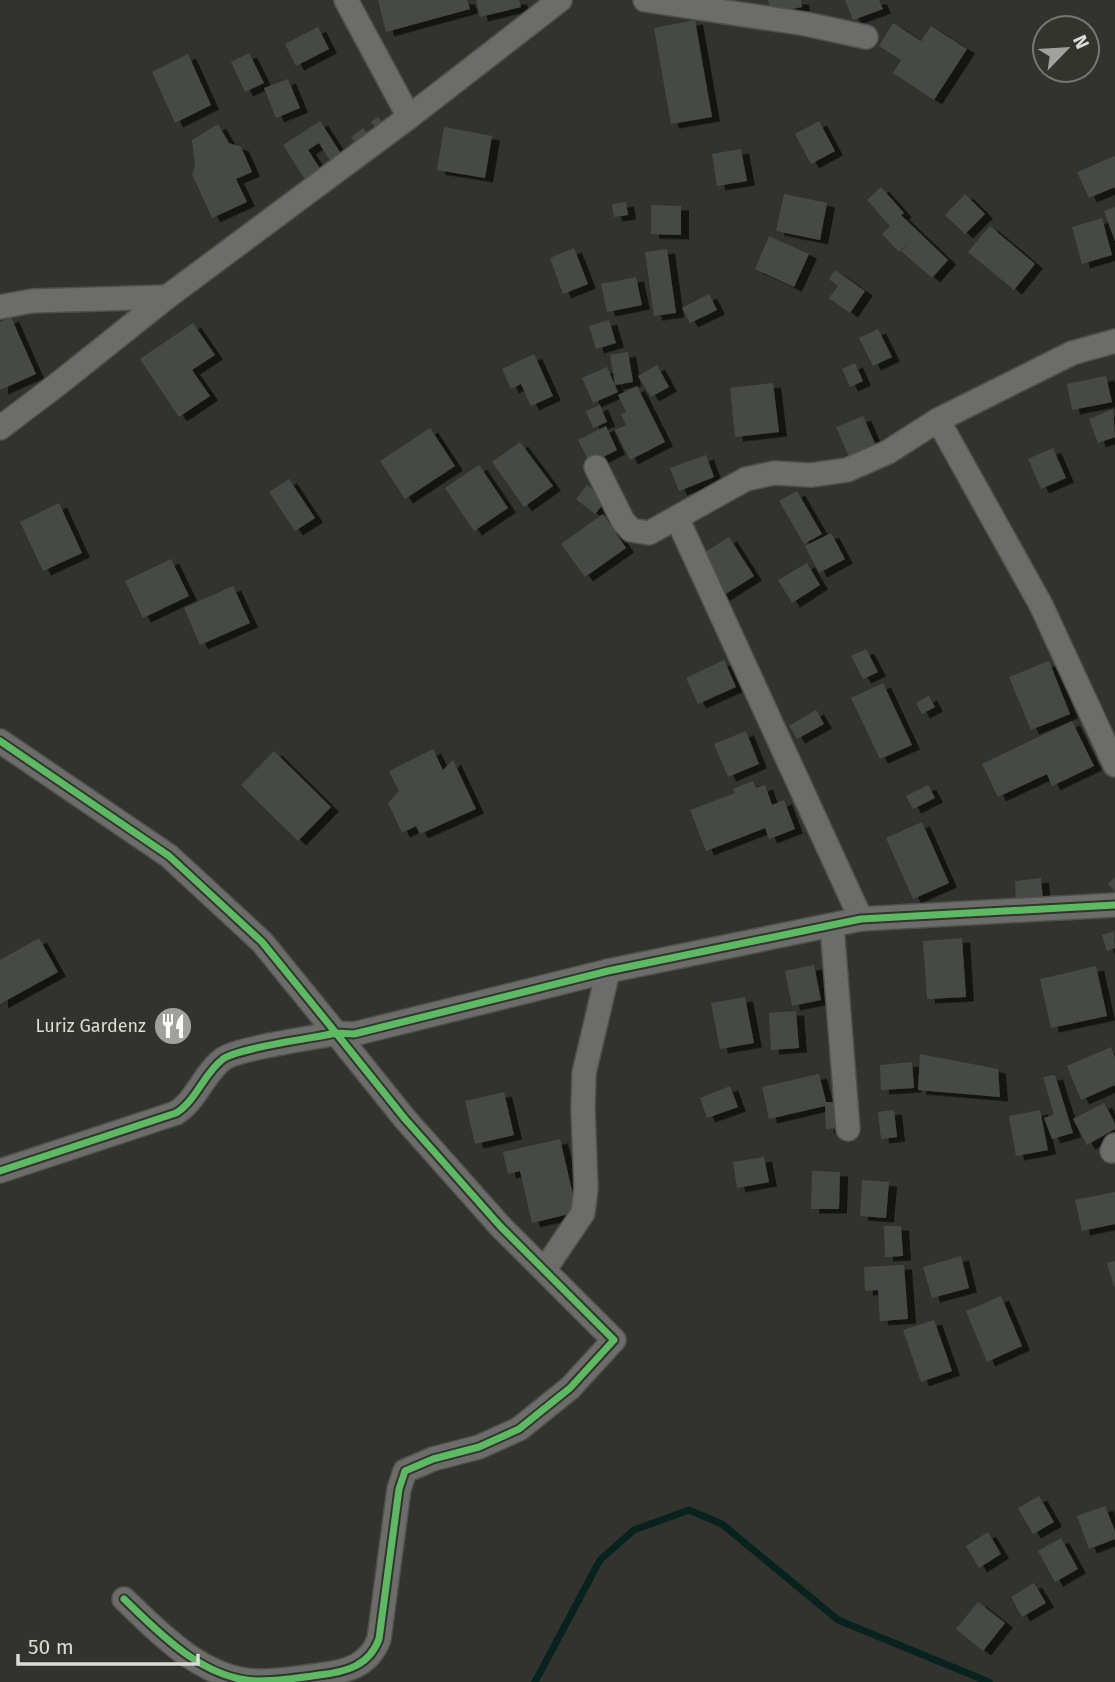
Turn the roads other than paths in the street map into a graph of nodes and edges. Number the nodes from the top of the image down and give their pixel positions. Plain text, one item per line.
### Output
1 (346, 0) edge
2 (561, 0) edge
3 (645, 0) edge
4 (866, 37) dead end
5 (409, 117) junction
6 (167, 297) junction
7 (0, 307) edge
8 (1115, 341) edge
9 (938, 420) junction
10 (0, 428) edge
11 (596, 467) dead end
12 (677, 517) junction
13 (0, 741) edge
14 (1115, 765) edge
15 (1115, 905) edge
16 (861, 919) junction
17 (832, 926) junction
18 (608, 971) junction
19 (336, 1033) junction
20 (848, 1129) dead end
21 (0, 1171) edge
22 (545, 1269) junction
23 (124, 1599) dead end

1 - 5 street
2 - 5 street
3 - 4 street
5 - 6 street
6 - 7 street
6 - 10 street
8 - 9 street
9 - 12 street
9 - 14 street
11 - 12 street
12 - 16 street
13 - 19 street
15 - 16 street
16 - 17 street
17 - 18 street
17 - 20 street
18 - 19 street
18 - 22 street
19 - 21 street
19 - 22 street
22 - 23 street

